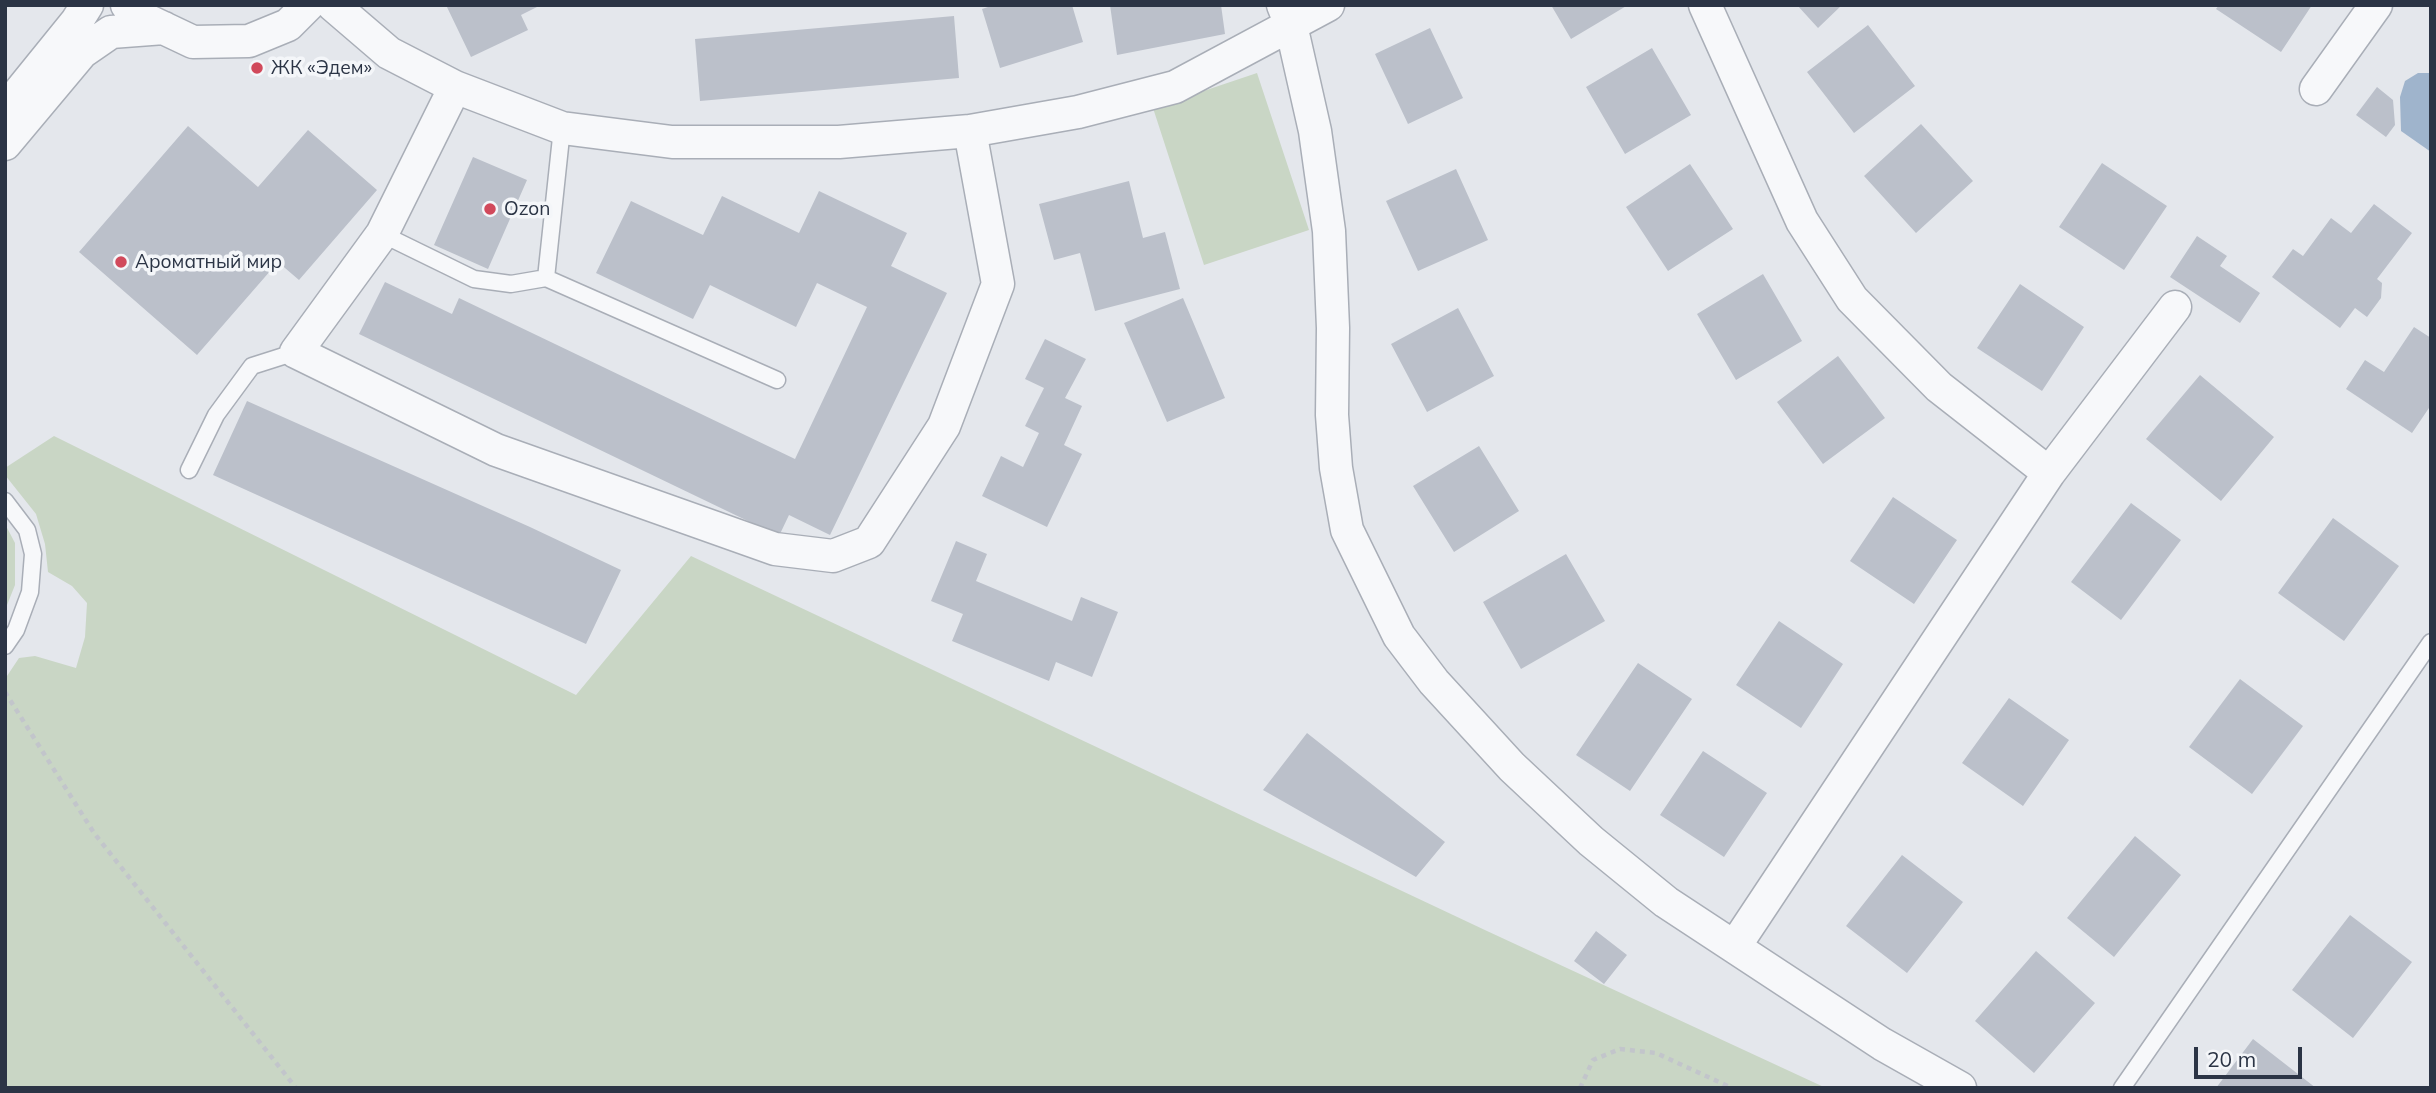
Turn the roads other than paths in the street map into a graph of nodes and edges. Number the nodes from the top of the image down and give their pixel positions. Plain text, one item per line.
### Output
1 (87, 5) edge
2 (127, 5) edge
3 (308, 5) edge
4 (333, 5) edge
5 (1328, 5) edge
6 (1705, 5) edge
7 (2376, 5) edge
8 (1287, 15) edge
9 (164, 28) junction
10 (455, 87) junction
11 (2316, 89) dead end
12 (5, 110) edge
13 (562, 128) junction
14 (970, 131) junction
15 (5, 144) edge
16 (382, 234) junction
17 (546, 278) junction
18 (2175, 307) dead end
19 (296, 352) junction
20 (777, 380) dead end
21 (189, 470) dead end
22 (2049, 473) junction
23 (5, 501) edge
24 (2431, 642) edge
25 (5, 646) edge
26 (1735, 946) junction
27 (1960, 1088) edge
28 (2122, 1088) edge

1 - 12 street
2 - 9 street
3 - 9 street
4 - 10 street
5 - 8 street
6 - 22 street
7 - 11 street
8 - 14 street
8 - 26 street
9 - 15 street
10 - 13 street
10 - 16 street
13 - 14 street
13 - 17 lane
14 - 19 street
16 - 17 lane
16 - 19 street
17 - 20 lane
18 - 22 street
19 - 21 lane
22 - 26 street
23 - 25 lane
24 - 28 lane
26 - 27 street

